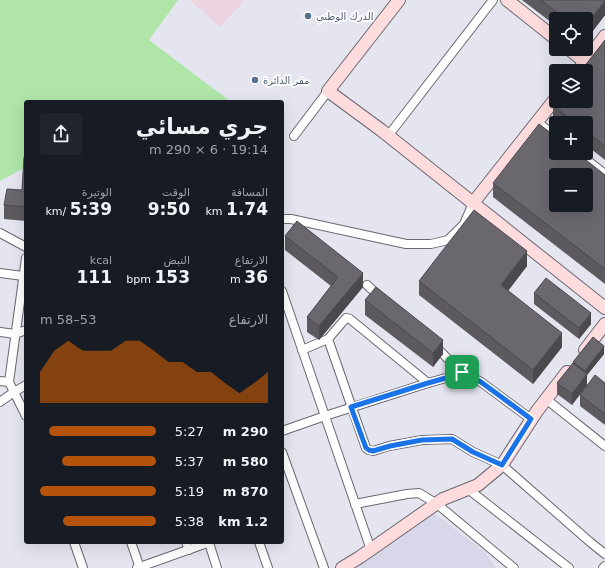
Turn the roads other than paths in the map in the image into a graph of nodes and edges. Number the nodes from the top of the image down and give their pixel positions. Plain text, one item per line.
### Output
1 (399, 0) edge
2 (493, 0) edge
3 (507, 0) edge
4 (549, 33) edge
5 (605, 36) edge
6 (583, 64) edge
7 (328, 91) junction
8 (549, 107) edge
9 (538, 122) junction
10 (549, 131) edge
11 (294, 136) dead end
12 (388, 136) junction
13 (587, 160) edge
14 (605, 174) edge
15 (473, 204) junction
16 (284, 215) edge
17 (284, 219) edge
18 (291, 219) junction
19 (0, 233) edge
20 (24, 246) edge
21 (24, 270) edge
22 (0, 273) edge
23 (23, 276) junction
24 (367, 285) dead end
25 (284, 297) edge
26 (388, 304) edge
27 (605, 308) edge
28 (605, 324) edge
29 (24, 331) edge
30 (0, 332) edge
31 (15, 334) junction
32 (328, 339) junction
33 (429, 339) edge
34 (302, 350) junction
35 (462, 372) junction
36 (0, 381) edge
37 (9, 382) junction
38 (428, 383) junction
39 (24, 386) edge
40 (14, 392) junction
41 (546, 399) junction
42 (0, 402) edge
43 (351, 407) junction
44 (24, 412) edge
45 (325, 416) junction
46 (531, 419) junction
47 (284, 430) edge
48 (605, 446) edge
49 (284, 458) edge
50 (502, 465) junction
51 (468, 490) junction
52 (355, 504) junction
53 (437, 504) junction
54 (75, 544) edge
55 (132, 544) edge
56 (199, 544) edge
57 (211, 544) edge
58 (260, 544) edge
59 (188, 546) edge
60 (371, 550) junction
61 (605, 554) edge
62 (83, 568) edge
63 (139, 568) edge
64 (217, 568) edge
65 (268, 568) edge
66 (324, 568) edge
67 (342, 568) edge
68 (514, 568) edge
69 (569, 568) edge

1 - 7 street
2 - 12 street
3 - 4 street
5 - 6 street
7 - 11 street
7 - 12 street
8 - 9 street
9 - 10 street
9 - 15 street
12 - 15 street
13 - 14 street
15 - 18 street
15 - 27 street
16 - 18 street
17 - 18 street
19 - 20 street
21 - 23 street
22 - 23 street
23 - 31 street
24 - 26 street
25 - 34 street
28 - 41 street
29 - 31 street
30 - 31 street
31 - 37 street
32 - 34 street
32 - 38 street
32 - 43 street
33 - 35 street
34 - 45 street
35 - 38 street
35 - 46 street
36 - 37 street
37 - 40 street
38 - 43 street
39 - 40 street
40 - 42 street
40 - 44 street
41 - 46 street
41 - 48 street
43 - 45 street
43 - 50 street
45 - 47 street
45 - 52 street
46 - 50 street
49 - 66 street
50 - 51 street
50 - 61 street
51 - 53 street
51 - 69 street
52 - 53 street
52 - 60 street
53 - 60 street
53 - 68 street
54 - 62 street
55 - 63 street
56 - 59 street
57 - 64 street
58 - 65 street
59 - 63 street
60 - 67 street

